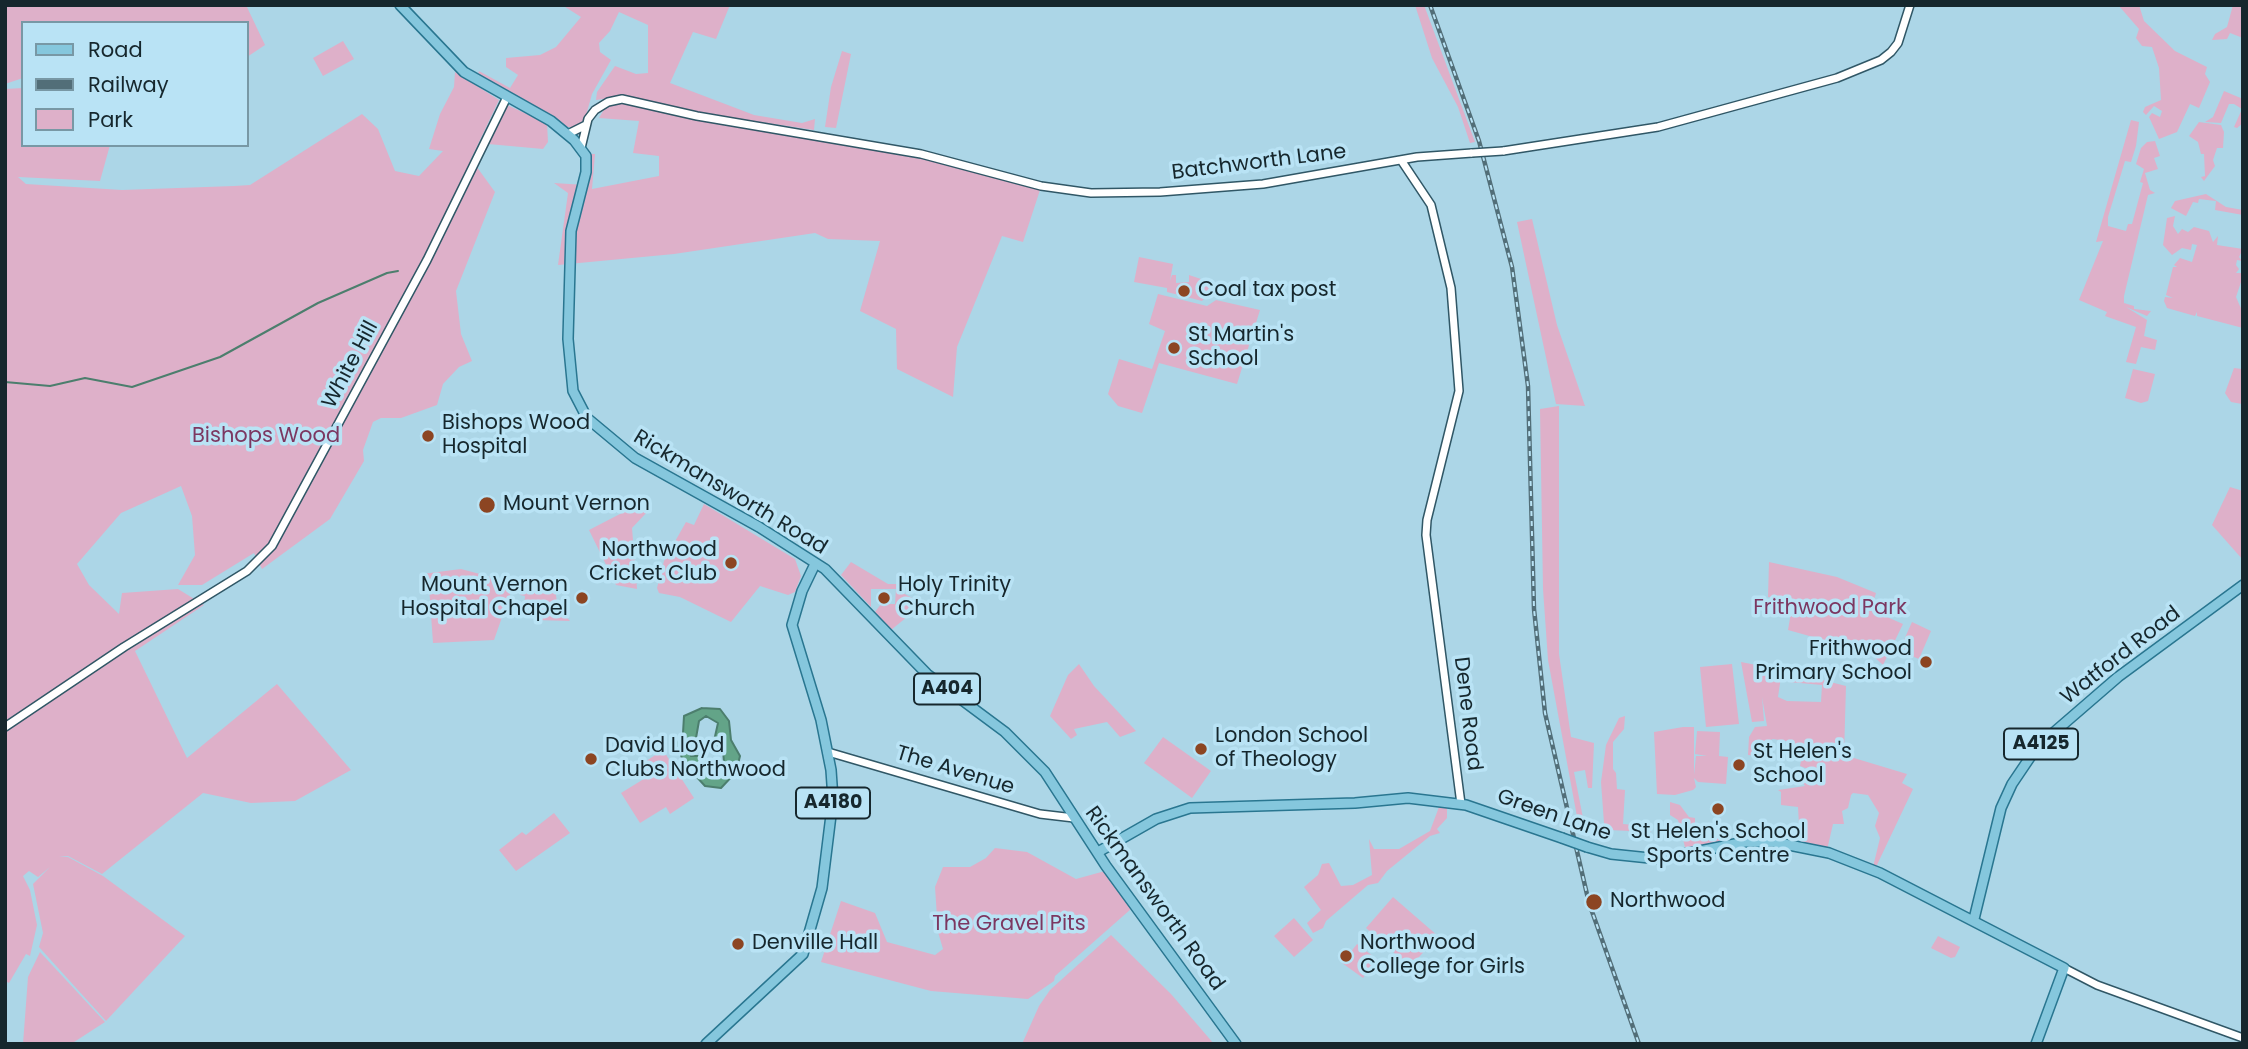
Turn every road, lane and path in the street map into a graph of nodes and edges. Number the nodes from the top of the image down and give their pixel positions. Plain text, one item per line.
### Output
1 (400, 5) edge
2 (1910, 5) edge
3 (507, 97) junction
4 (586, 125) junction
5 (568, 134) junction
6 (581, 148) junction
7 (1401, 160) junction
8 (800, 553) junction
9 (815, 564) junction
10 (806, 580) junction
11 (2243, 585) edge
12 (5, 727) edge
13 (828, 752) junction
14 (1461, 804) junction
15 (1073, 818) junction
16 (1098, 852) junction
17 (1974, 919) junction
18 (2064, 968) junction
19 (2243, 1038) edge
20 (706, 1044) edge
21 (1236, 1044) edge
22 (2036, 1044) edge

1 - 3 main road
2 - 7 street, Batchworth Lane, bridge
3 - 5 main road
3 - 12 street, White Hill
4 - 5 street, Batchworth Lane
4 - 6 street
4 - 7 street, Batchworth Lane
5 - 6 main road
6 - 8 main road, Rickmansworth Road / A404
7 - 14 street, Dene Road
8 - 9 main road, Rickmansworth Road / A404
8 - 10 main road
9 - 10 main road, A4180
9 - 15 main road, Rickmansworth Road / A404
10 - 13 main road, A4180
11 - 17 main road, Watford Road / A4125
13 - 15 street, The Avenue
13 - 20 main road, A4180
14 - 16 main road, Green Lane
14 - 17 main road, Green Lane, bridge
15 - 16 main road, Rickmansworth Road / A404
16 - 21 main road, Rickmansworth Road / A404
17 - 18 main road, Green Lane
18 - 19 street
18 - 22 main road

